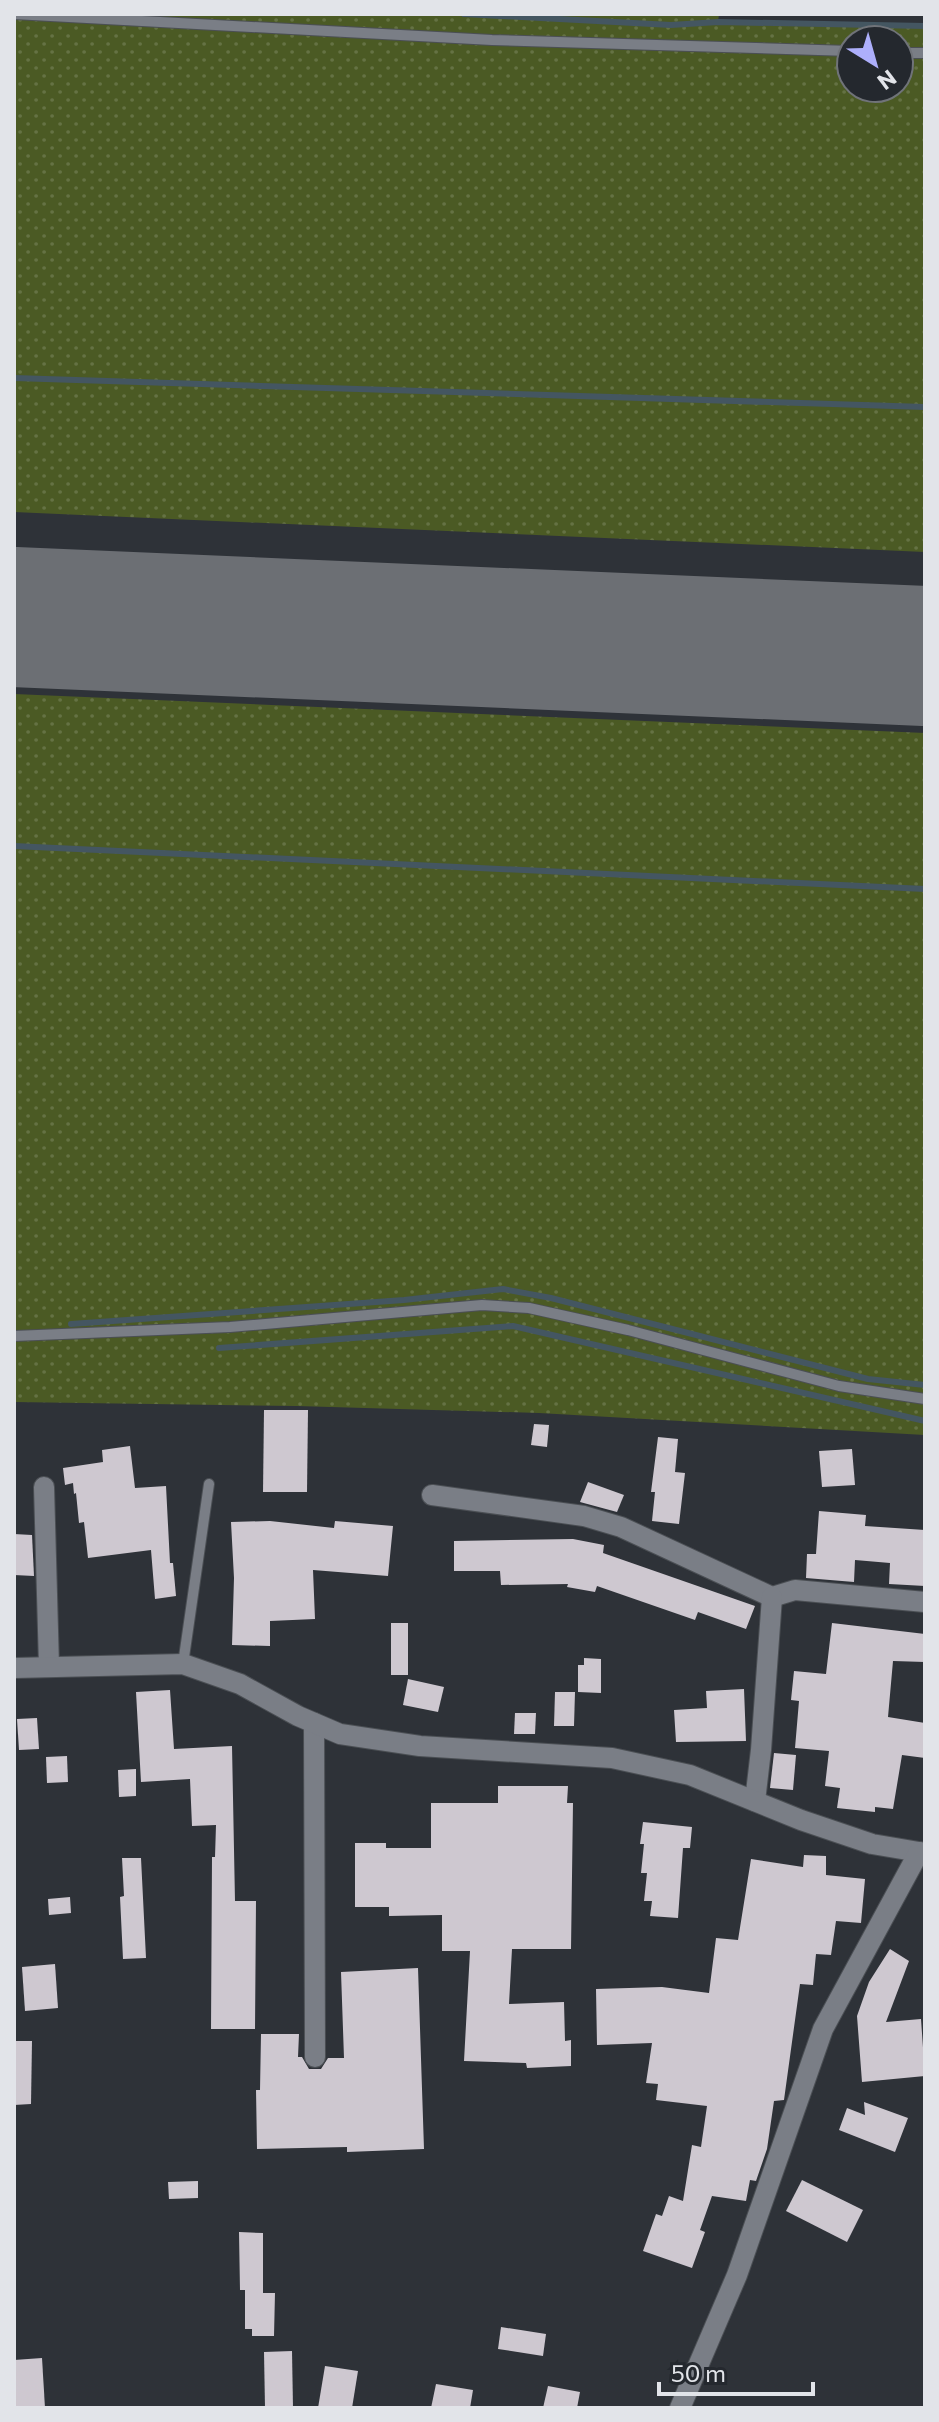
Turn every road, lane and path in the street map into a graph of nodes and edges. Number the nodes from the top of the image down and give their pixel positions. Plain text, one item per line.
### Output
1 (14, 14) edge
2 (835, 51) edge
3 (14, 1336) edge
4 (925, 1399) edge
5 (209, 1484) dead end
6 (44, 1487) dead end
7 (432, 1495) dead end
8 (772, 1597) junction
9 (925, 1602) edge
10 (183, 1664) junction
11 (49, 1666) junction
12 (14, 1668) edge
13 (314, 1723) junction
14 (755, 1801) junction
15 (922, 1852) edge
16 (315, 2057) dead end
17 (680, 2408) edge

1 - 2 lane
3 - 4 lane
5 - 10 lane
6 - 11 street
7 - 8 street
8 - 9 street
8 - 14 street
10 - 11 street
10 - 13 street
11 - 12 street
13 - 14 street
13 - 16 street
14 - 15 street
15 - 17 street

